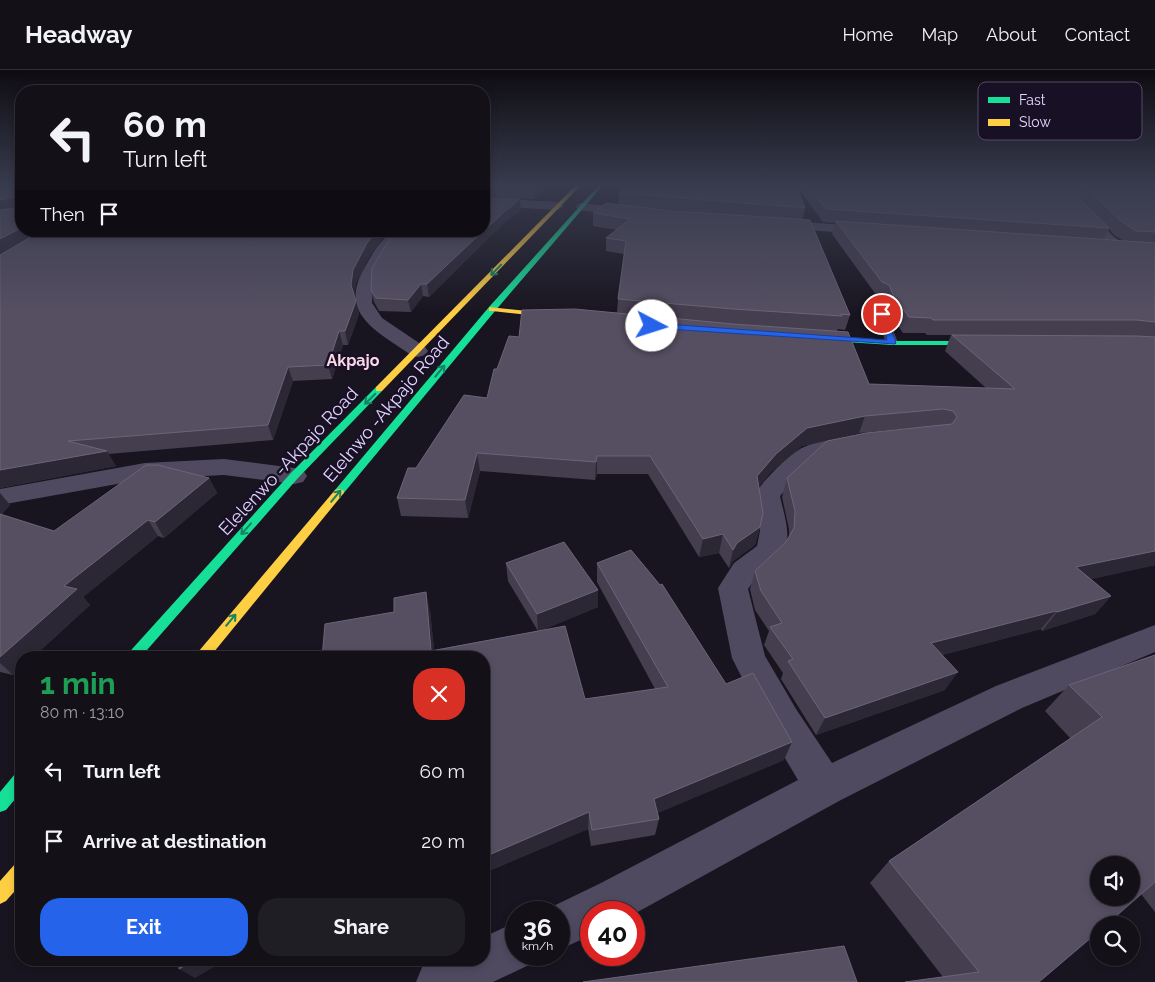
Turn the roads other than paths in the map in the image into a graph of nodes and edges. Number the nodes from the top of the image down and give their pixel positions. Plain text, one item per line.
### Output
1 (537, 228) edge
2 (564, 228) edge
3 (819, 228) edge
4 (1097, 228) edge
5 (890, 232) edge
6 (395, 237) edge
7 (1095, 248) edge
8 (1125, 250) junction
9 (1140, 251) edge
10 (877, 300) dead end
11 (492, 309) junction
12 (566, 317) edge
13 (807, 337) edge
14 (892, 343) junction
15 (1000, 343) edge
16 (418, 351) junction
17 (878, 440) edge
18 (294, 476) junction
19 (0, 497) edge
20 (1155, 638) edge
21 (137, 651) edge
22 (206, 651) edge
23 (15, 787) edge
24 (825, 787) junction
25 (0, 804) edge
26 (15, 877) edge
27 (0, 896) edge
28 (570, 922) edge
29 (505, 951) edge
30 (490, 958) edge
31 (474, 966) edge
32 (440, 982) edge

1 -> 16 main road, Elelenwo -Akpajo Road
2 - 11 main road, Elelnwo -Akpajo Road
3 - 5 street
4 - 8 street
6 - 16 street
7 - 8 street
8 - 9 street
10 - 14 lane
11 - 12 main road
22 -> 11 main road, Elelnwo -Akpajo Road
13 - 14 main road
14 - 15 main road
16 -> 18 main road, Elelenwo -Akpajo Road
17 - 24 street
18 - 19 street
18 -> 21 main road, Elelenwo -Akpajo Road
20 - 24 street
23 - 25 main road
24 - 28 street
26 - 27 main road
29 - 30 street
31 - 32 street

